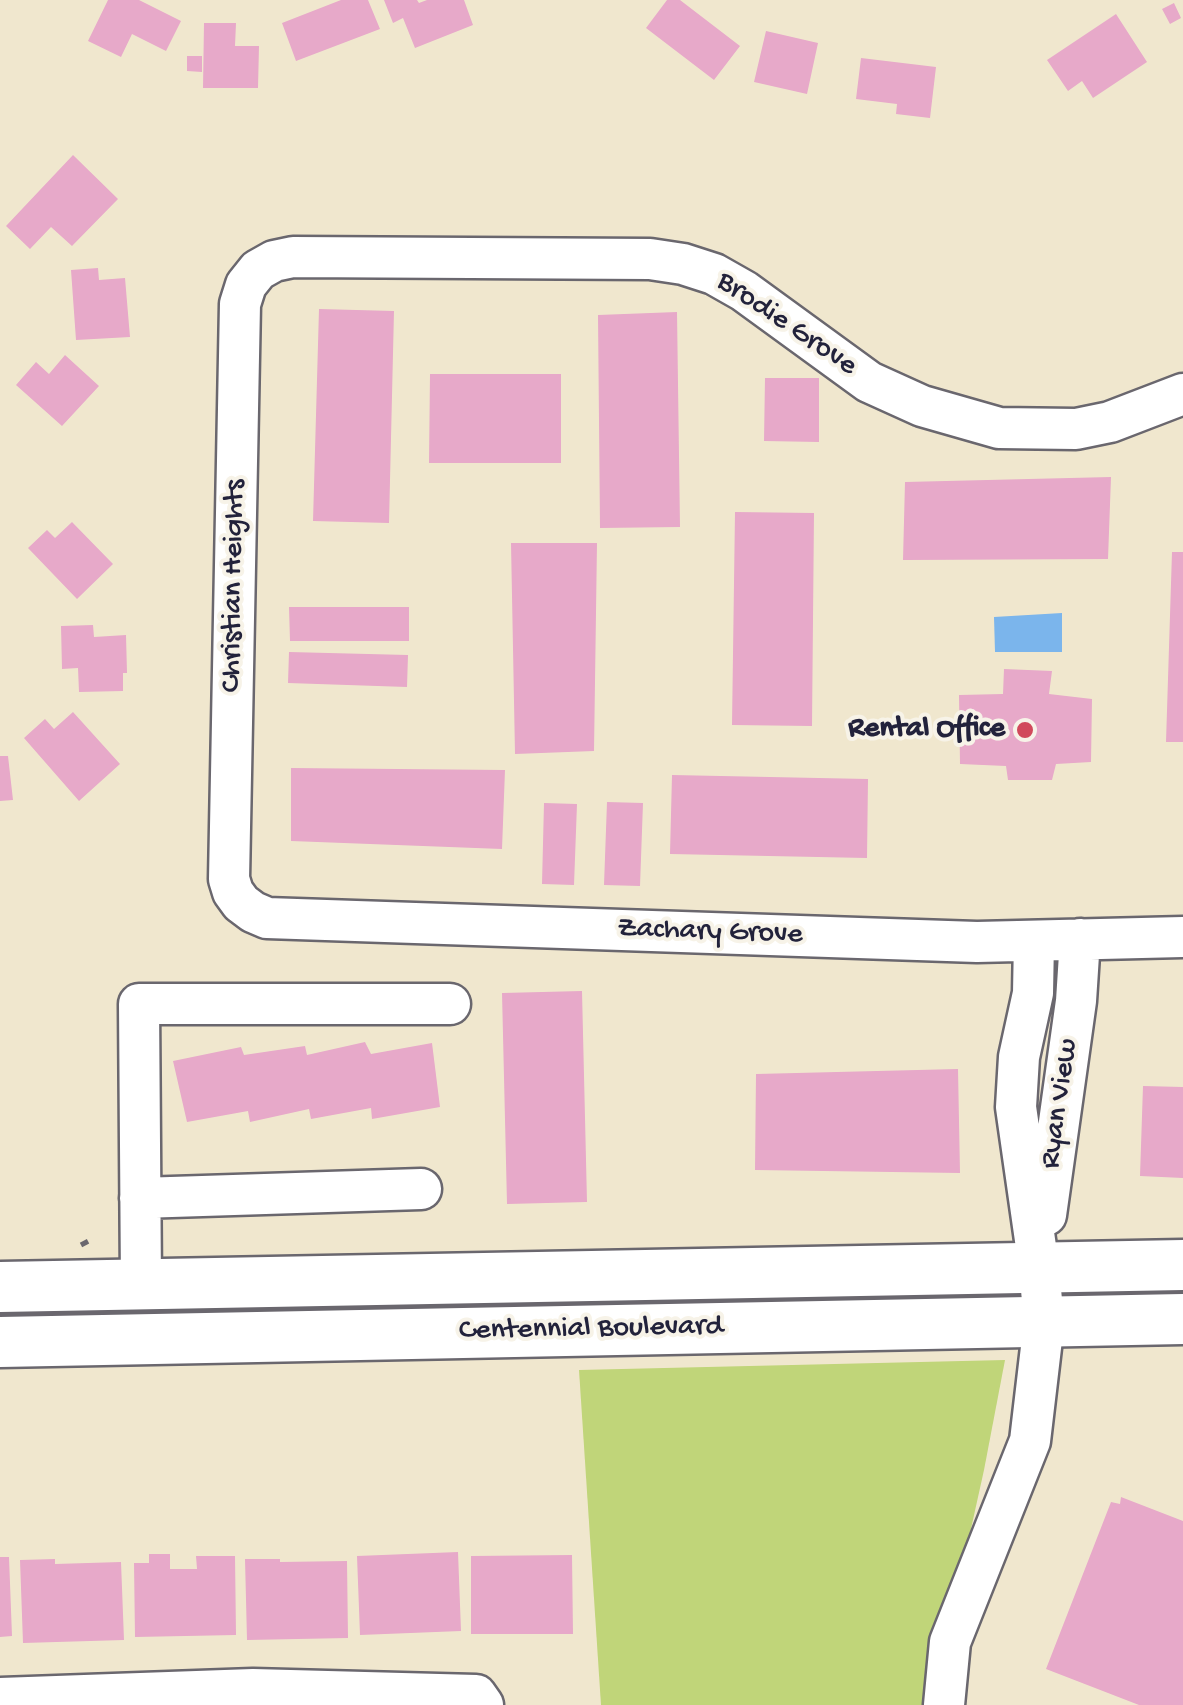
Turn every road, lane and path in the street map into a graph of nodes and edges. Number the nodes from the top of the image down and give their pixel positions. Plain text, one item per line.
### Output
1 (258, 270) joint
2 (1183, 394) edge
3 (241, 903) joint
4 (1183, 937) edge
5 (1080, 939) junction
6 (1034, 940) junction
7 (450, 1004) dead end
8 (421, 1189) dead end
9 (140, 1198) junction
10 (1183, 1265) edge
11 (1039, 1268) junction
12 (141, 1284) junction
13 (0, 1287) edge
14 (1183, 1319) edge
15 (1044, 1322) junction
16 (0, 1342) edge
17 (0, 1698) edge
18 (482, 1705) edge
19 (944, 1705) edge

1 - 2 street, Brodie Grove
1 - 3 street, Christian Heights
3 - 6 street, Zachary Grove
4 - 5 street, Zachary Grove
5 - 6 street, Zachary Grove
5 - 11 street, Ryan View
6 - 11 street, Ryan View
7 - 9 street
8 - 9 street
9 - 12 street
10 - 11 main road, Centennial Boulevard
11 - 12 main road, Centennial Boulevard
11 - 15 street, Ryan View
12 - 13 main road, Centennial Boulevard
14 - 15 main road, Centennial Boulevard
15 - 16 main road, Centennial Boulevard
15 - 19 street, Ryan View
17 - 18 street

